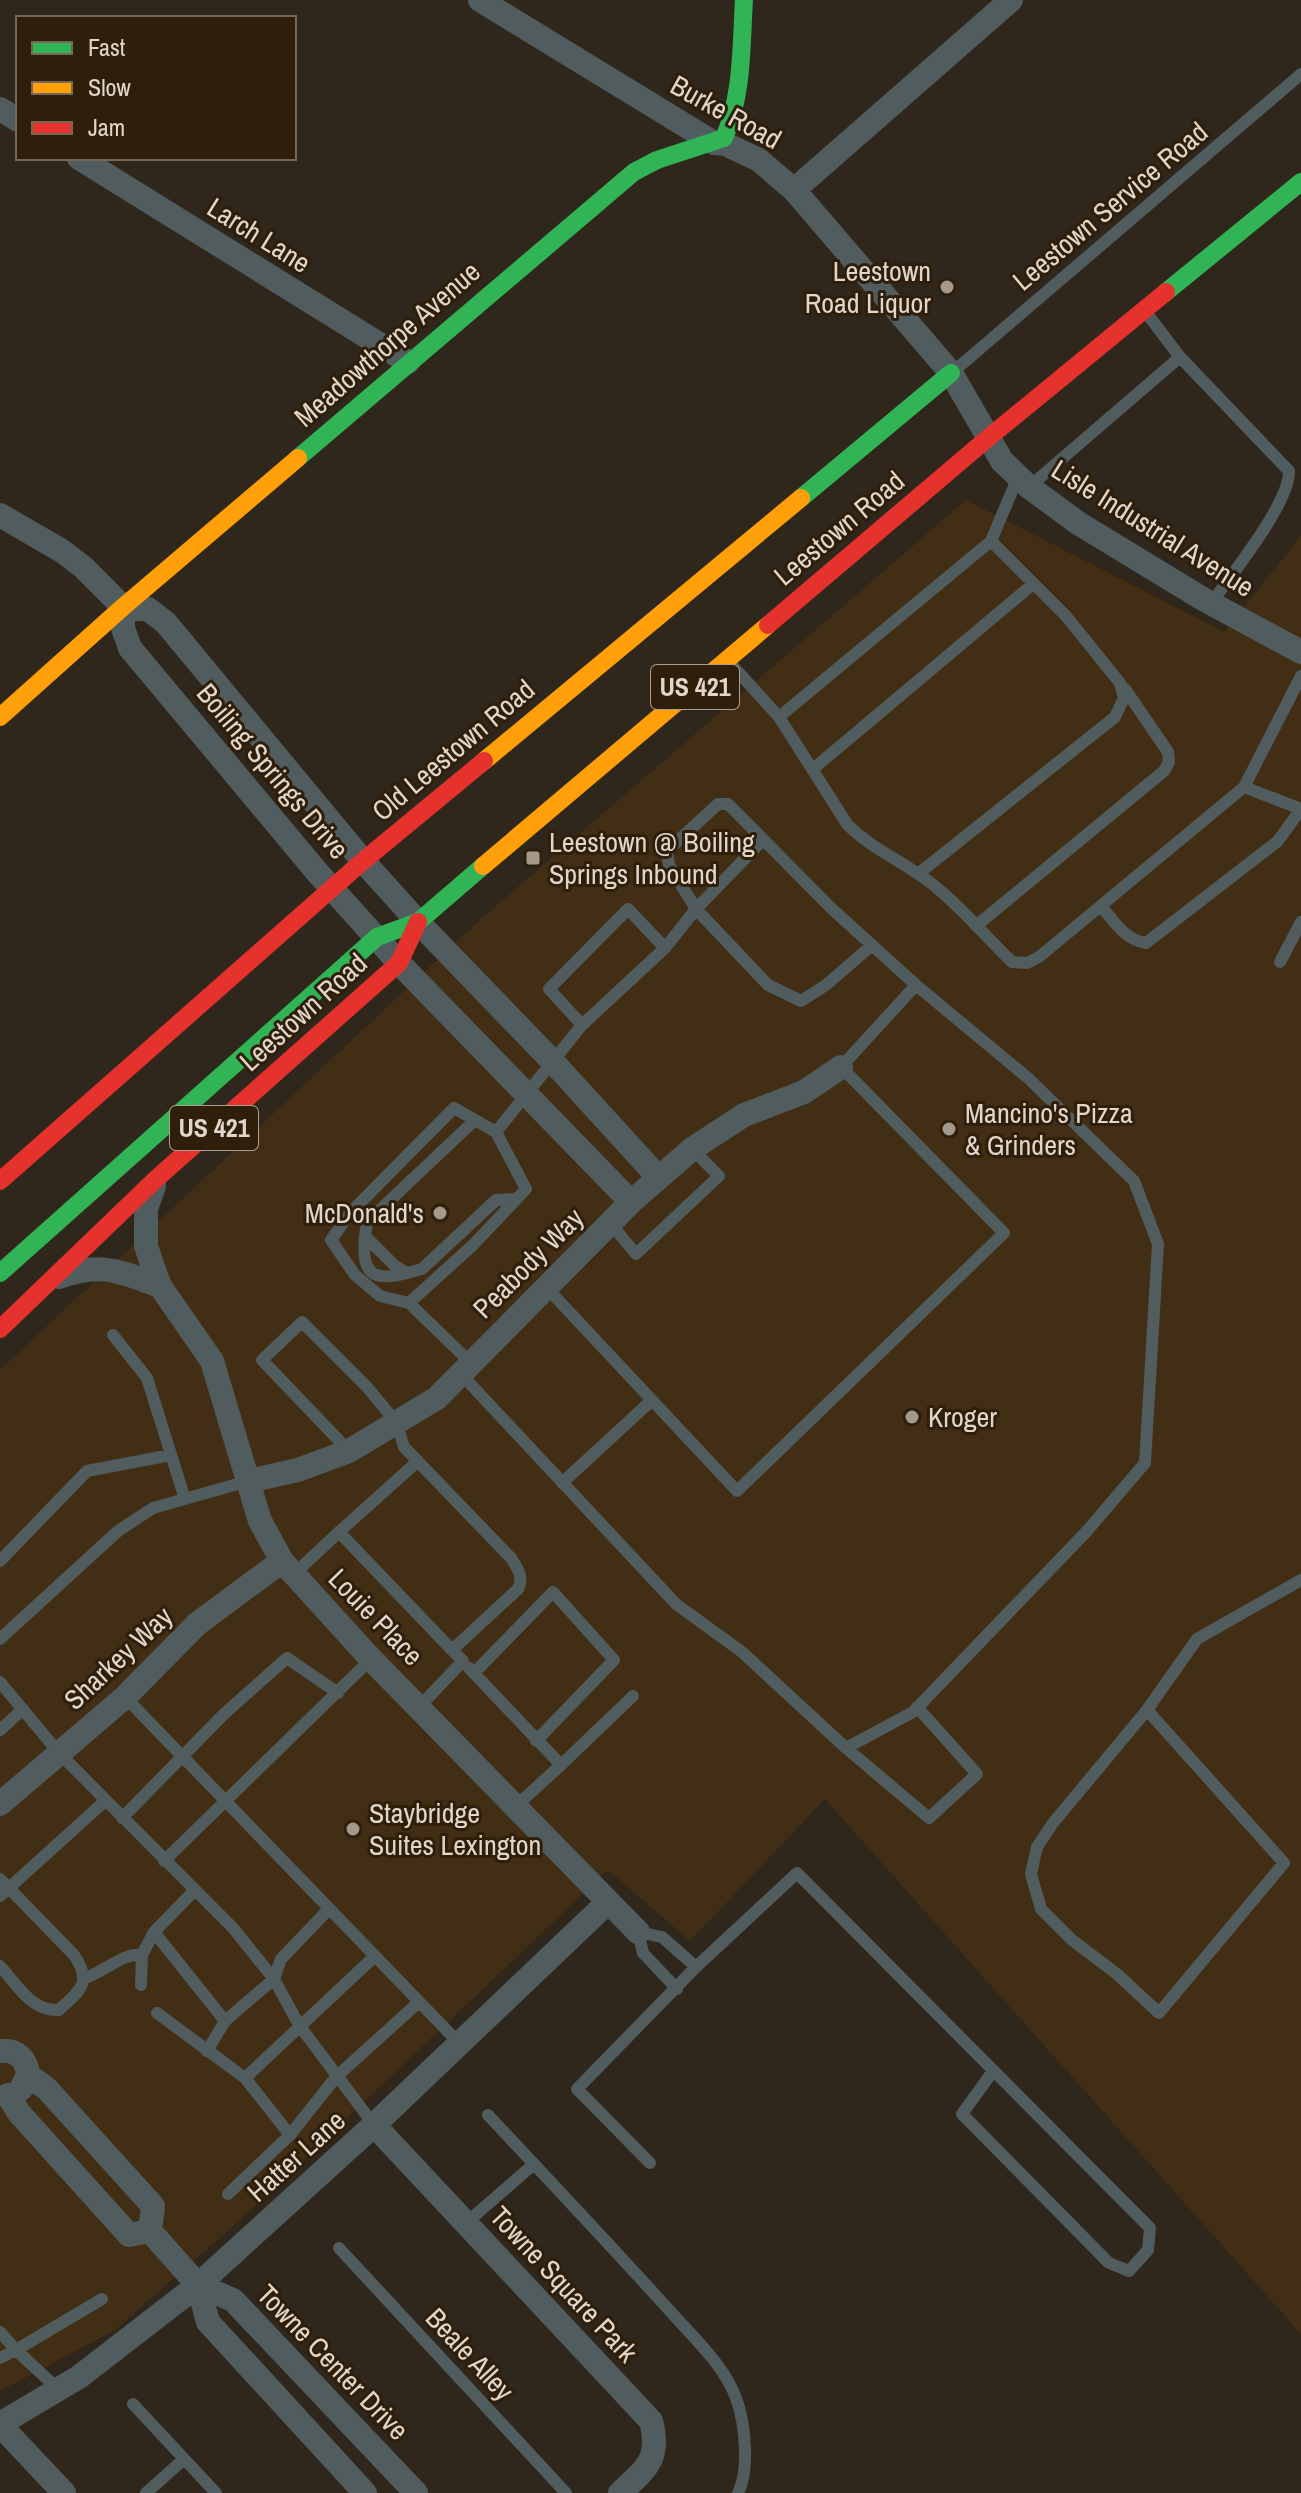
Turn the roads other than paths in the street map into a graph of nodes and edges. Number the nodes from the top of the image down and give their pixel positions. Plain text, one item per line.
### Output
1 (480, 0) edge
2 (744, 0) edge
3 (1011, 0) edge
4 (1301, 74) edge
5 (714, 143) junction
6 (82, 160) edge
7 (1301, 182) edge
8 (794, 190) junction
9 (1144, 310) junction
10 (1180, 357) junction
11 (408, 362) junction
12 (951, 373) junction
13 (988, 438) junction
14 (1024, 482) junction
15 (0, 515) edge
16 (991, 541) junction
17 (1033, 584) junction
18 (1211, 604) junction
19 (123, 607) junction
20 (1301, 652) edge
21 (727, 660) junction
22 (1301, 676) edge
23 (1120, 683) junction
24 (0, 717) edge
25 (779, 717) junction
26 (813, 769) junction
27 (1244, 787) junction
28 (1301, 809) edge
29 (763, 840) junction
30 (363, 861) junction
31 (918, 874) junction
32 (332, 888) junction
33 (1101, 906) junction
34 (696, 909) junction
35 (418, 922) junction
36 (1301, 922) edge
37 (976, 926) junction
38 (377, 937) junction
39 (871, 946) junction
40 (665, 948) junction
41 (1280, 962) dead end
42 (399, 963) junction
43 (916, 985) junction
44 (582, 1025) junction
45 (554, 1063) junction
46 (841, 1067) junction
47 (525, 1093) junction
48 (475, 1120) junction
49 (496, 1132) junction
50 (692, 1149) junction
51 (658, 1177) junction
52 (156, 1179) junction
53 (0, 1181) edge
54 (516, 1199) junction
55 (631, 1202) junction
56 (610, 1223) junction
57 (365, 1236) junction
58 (0, 1273) edge
59 (407, 1273) junction
60 (53, 1279) junction
61 (160, 1286) junction
62 (546, 1287) junction
63 (409, 1303) junction
64 (0, 1329) edge
65 (113, 1335) dead end
66 (466, 1369) junction
67 (652, 1400) junction
68 (396, 1422) junction
69 (349, 1451) junction
70 (171, 1455) junction
71 (418, 1461) junction
72 (248, 1481) junction
73 (562, 1483) junction
74 (185, 1499) junction
75 (339, 1532) junction
76 (0, 1561) edge
77 (288, 1568) junction
78 (1301, 1580) edge
79 (522, 1624) junction
80 (0, 1639) edge
81 (520, 1643) dead end
82 (452, 1650) junction
83 (371, 1659) junction
84 (502, 1660) dead end
85 (463, 1661) junction
86 (478, 1669) junction
87 (0, 1682) edge
88 (338, 1693) junction
89 (11, 1695) junction
90 (633, 1696) dead end
91 (125, 1697) junction
92 (0, 1706) edge
93 (420, 1706) junction
94 (917, 1707) junction
95 (23, 1709) junction
96 (1147, 1710) junction
97 (0, 1730) edge
98 (536, 1741) junction
99 (846, 1748) junction
100 (59, 1753) junction
101 (182, 1756) junction
102 (561, 1765) junction
103 (105, 1801) junction
104 (226, 1802) junction
105 (0, 1804) edge
106 (516, 1806) junction
107 (122, 1818) junction
108 (164, 1861) junction
109 (3, 1888) edge
110 (194, 1891) junction
111 (608, 1902) junction
112 (329, 1909) junction
113 (154, 1932) junction
114 (638, 1932) junction
115 (142, 1955) junction
116 (375, 1956) junction
117 (0, 1966) edge
118 (696, 1967) junction
119 (85, 1978) junction
120 (274, 1979) junction
121 (141, 1985) dead end
122 (677, 1989) junction
123 (419, 2002) junction
124 (157, 2013) dead end
125 (225, 2021) junction
126 (299, 2025) junction
127 (460, 2044) junction
128 (2, 2048) edge
129 (207, 2051) junction
130 (993, 2071) junction
131 (28, 2075) junction
132 (336, 2077) junction
133 (245, 2078) junction
134 (4, 2095) edge
135 (488, 2115) dead end
136 (374, 2125) junction
137 (290, 2135) junction
138 (650, 2163) dead end
139 (534, 2164) junction
140 (228, 2194) dead end
141 (466, 2223) junction
142 (150, 2231) junction
143 (339, 2248) dead end
144 (198, 2285) junction
145 (102, 2299) dead end
146 (0, 2332) edge
147 (16, 2350) junction
148 (0, 2358) edge
149 (58, 2389) junction
150 (133, 2404) dead end
151 (0, 2424) edge
152 (184, 2459) junction
153 (64, 2493) edge
154 (146, 2493) edge
155 (216, 2493) edge
156 (365, 2493) edge
157 (416, 2493) edge
158 (566, 2493) edge
159 (620, 2493) edge
160 (738, 2493) edge

1 - 5 street, Burke Road
2 - 5 street
3 - 8 street
4 - 12 lane, Leestown Service Road
5 - 8 street, Burke Road
5 - 11 street, Meadowthorpe Avenue
6 - 11 street, Larch Lane
7 - 9 street, Leestown Road / US 421
8 - 12 street, Burke Road
9 - 10 lane
9 - 13 street, Leestown Road / US 421
10 - 14 lane
10 - 18 lane
11 - 19 street, Meadowthorpe Avenue
12 - 13 street, Burke Road
12 - 30 street, Old Leestown Road
13 - 14 street, Lisle Industrial Avenue
13 - 21 street, Leestown Road / US 421
14 - 16 lane
14 - 18 street, Lisle Industrial Avenue
15 - 19 street, Boiling Springs Drive
16 - 17 lane
16 - 25 lane
17 - 23 lane
17 - 26 lane
18 - 20 street, Lisle Industrial Avenue
19 - 24 street, Meadowthorpe Avenue
19 - 30 street, Boiling Springs Drive
19 - 32 street, Boiling Springs Drive
21 - 25 lane
21 - 35 street, Leestown Road / US 421
22 - 27 lane
23 - 31 lane
23 - 37 lane
25 - 26 lane
26 - 31 lane
27 - 28 lane
27 - 33 lane
28 - 33 lane
29 - 34 lane
29 - 34 lane
29 - 39 lane
30 - 32 street, Old Leestown Road
30 - 35 street, Boiling Springs Drive
31 - 37 lane
32 - 38 street, Boiling Springs Drive
32 - 53 street, Old Leestown Road
33 - 37 lane
34 - 39 lane
34 - 40 lane
35 - 38 street, Leestown Road / US 421
35 - 42 street, Leestown Road / US 421
35 - 45 street, Boiling Springs Drive
36 - 41 lane
38 - 42 street, Boiling Springs Drive
38 - 58 street, Leestown Road / US 421
39 - 43 lane
40 - 44 lane
40 - 44 lane
42 - 47 street, Boiling Springs Drive
42 - 52 street, Leestown Road / US 421
43 - 46 lane
43 - 94 lane
44 - 45 lane
45 - 47 lane
45 - 51 street, Boiling Springs Drive
46 - 50 street, Peabody Way
46 - 67 lane
47 - 49 lane
47 - 55 street, Boiling Springs Drive
48 - 49 lane
48 - 57 lane
48 - 63 lane
49 - 54 lane
50 - 51 street, Peabody Way
50 - 56 lane
51 - 55 street, Peabody Way
52 - 60 street, Leestown Road / US 421
52 - 61 street, Louie Place
54 - 59 lane
54 - 63 lane
55 - 56 street, Peabody Way
56 - 62 street, Peabody Way
57 - 59 lane
57 - 59 lane
60 - 61 street
60 - 64 street, Leestown Road / US 421
61 - 72 street, Louie Place
62 - 66 street, Peabody Way
62 - 67 lane
63 - 66 lane
65 - 70 lane
66 - 68 street, Peabody Way
66 - 73 lane
67 - 73 lane
68 - 69 street, Peabody Way
68 - 69 lane
68 - 71 lane
69 - 72 street, Peabody Way
70 - 74 lane
70 - 76 lane
71 - 75 lane
71 - 82 lane
72 - 74 lane
72 - 77 street, Louie Place
73 - 99 lane
74 - 80 lane
75 - 77 lane
75 - 82 lane
77 - 83 street, Louie Place
77 - 91 street, Sharkey Way
78 - 96 lane
79 - 81 lane
79 - 86 lane
79 - 98 lane
82 - 85 lane
83 - 88 lane
83 - 93 street, Louie Place
84 - 86 lane
85 - 86 lane
85 - 93 lane
86 - 98 lane
87 - 89 lane
88 - 101 lane
88 - 104 lane
89 - 92 lane
89 - 95 lane
90 - 102 lane
91 - 100 street, Sharkey Way
91 - 101 lane
93 - 106 street, Louie Place
94 - 99 lane
94 - 99 lane
95 - 97 lane
95 - 100 lane
96 - 96 lane
98 - 102 lane
100 - 103 lane
100 - 105 street, Sharkey Way
101 - 104 lane
101 - 107 lane
102 - 106 lane
103 - 107 lane
103 - 109 lane
104 - 108 lane
104 - 112 lane
106 - 111 street, Louie Place
107 - 108 lane
108 - 110 lane
109 - 119 lane
110 - 113 lane
110 - 120 lane
111 - 114 street, Louie Place
111 - 127 street, Hatter Lane
112 - 116 lane
112 - 120 lane
113 - 115 lane
113 - 125 lane
114 - 118 lane
114 - 122 lane
115 - 119 lane
115 - 121 lane
116 - 123 lane
116 - 126 lane
117 - 119 lane
118 - 122 lane
118 - 130 lane
120 - 125 lane
120 - 126 lane
122 - 138 lane
123 - 127 lane
123 - 132 lane
124 - 129 lane
125 - 129 lane
126 - 132 lane
126 - 133 lane
127 - 136 street, Hatter Lane
128 - 131 street
129 - 133 lane
130 - 130 lane
131 - 134 street
131 - 142 street
132 - 136 lane
132 - 137 lane
133 - 137 lane
134 - 142 street
135 - 139 lane
136 - 141 street, Towne Square Park
136 - 144 street, Hatter Lane
137 - 140 lane
139 - 141 lane
139 - 160 lane
141 - 159 street, Towne Square Park
142 - 144 street, Towne Center Drive
143 - 158 lane, Beale Alley
144 - 149 street, Hatter Lane
144 - 156 street, Towne Center Drive
144 - 157 street, Towne Center Drive
145 - 147 lane
146 - 147 lane
147 - 148 lane
147 - 149 lane
149 - 151 street, Hatter Lane
150 - 152 lane
151 - 153 street
152 - 154 lane
152 - 155 lane

